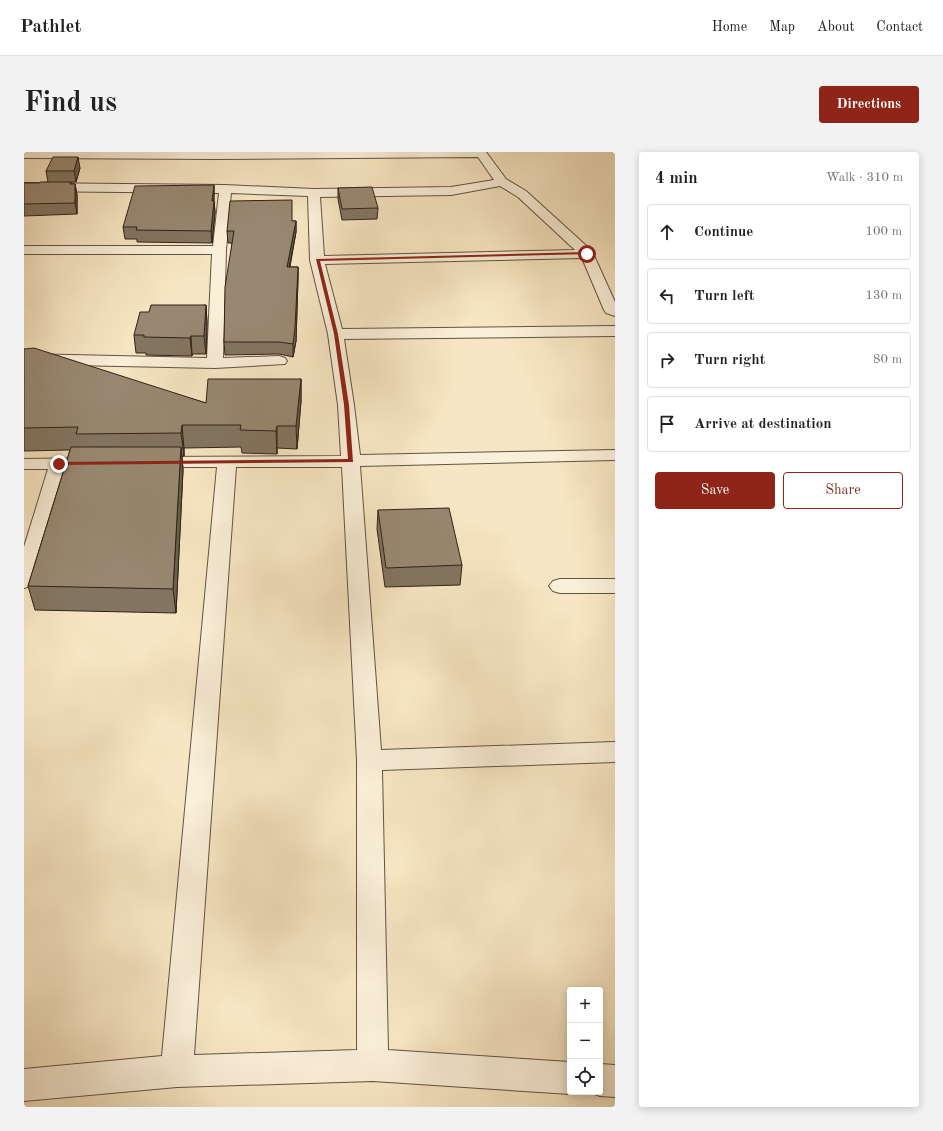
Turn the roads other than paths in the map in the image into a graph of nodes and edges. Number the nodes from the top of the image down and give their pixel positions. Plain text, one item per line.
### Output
1 (481, 153) edge
2 (24, 155) edge
3 (502, 182) junction
4 (24, 187) edge
5 (225, 189) junction
6 (314, 193) junction
7 (219, 250) junction
8 (25, 253) edge
9 (587, 254) junction
10 (318, 260) junction
11 (615, 312) edge
12 (615, 331) edge
13 (336, 334) junction
14 (24, 359) edge
15 (279, 361) dead end
16 (215, 363) junction
17 (615, 455) edge
18 (227, 461) junction
19 (351, 461) junction
20 (112, 463) edge
21 (135, 463) edge
22 (24, 464) edge
23 (59, 464) junction
24 (24, 581) edge
25 (560, 586) dead end
26 (615, 586) edge
27 (615, 752) edge
28 (369, 760) junction
29 (372, 1065) junction
30 (177, 1071) junction
31 (567, 1078) edge
32 (603, 1080) edge
33 (615, 1081) edge
34 (24, 1085) edge

1 - 2 street
1 - 3 street
3 - 6 street
3 - 9 street
4 - 5 street
5 - 6 street
5 - 7 street
6 - 10 street
7 - 8 street
7 - 16 street
9 - 10 street
9 - 11 street
10 - 13 street
12 - 13 street
13 - 19 street
14 - 16 street
15 - 16 street
17 - 19 street
18 - 19 street
18 - 21 street
18 - 30 street
19 - 28 street
20 - 23 street
22 - 23 street
23 - 24 street
25 - 26 street
27 - 28 street
28 - 29 street
29 - 30 street
29 - 31 street
30 - 34 street
32 - 33 street

